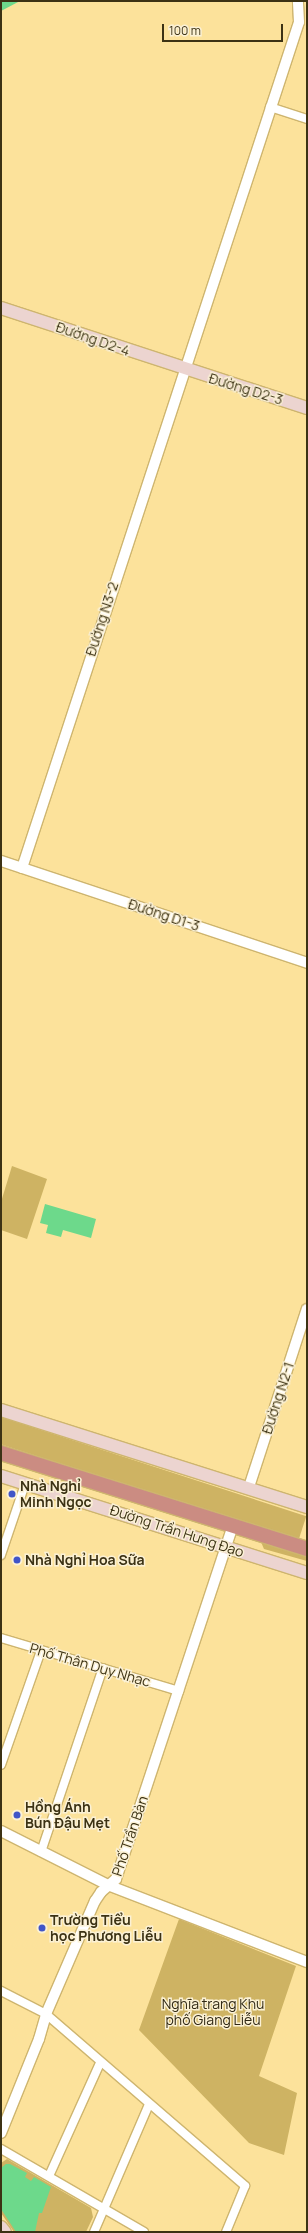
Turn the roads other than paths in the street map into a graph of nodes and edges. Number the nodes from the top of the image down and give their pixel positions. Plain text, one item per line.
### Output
1 (298, 1) edge
2 (270, 107) junction
3 (307, 119) edge
4 (1, 308) edge
5 (185, 370) junction
6 (307, 408) edge
7 (1, 861) edge
8 (22, 868) junction
9 (307, 963) edge
10 (307, 1309) edge
11 (1, 1410) edge
12 (1, 1453) edge
13 (1, 1476) edge
14 (25, 1484) junction
15 (249, 1487) junction
16 (307, 1507) edge
17 (232, 1526) junction
18 (226, 1546) junction
19 (307, 1549) edge
20 (1, 1555) edge
21 (307, 1567) edge
22 (295, 1570) junction
23 (307, 1573) edge
24 (1, 1638) edge
25 (41, 1651) junction
26 (103, 1668) junction
27 (179, 1691) junction
28 (1, 1765) edge
29 (1, 1831) edge
30 (41, 1852) junction
31 (110, 1886) junction
32 (307, 1962) edge
33 (1, 1992) edge
34 (46, 2014) junction
35 (100, 2063) junction
36 (149, 2104) junction
37 (1, 2132) edge
38 (1, 2149) edge
39 (49, 2176) junction
40 (104, 2208) junction
41 (1, 2226) edge
42 (5, 2232) edge
43 (94, 2232) edge
44 (144, 2232) edge
45 (226, 2232) edge

1 - 2 street, Đường N3-2
2 - 3 street
2 - 5 street, Đường N3-2
4 - 5 main road, Đường D2-4
5 - 6 main road, Đường D2-3
5 - 8 street, Đường N3-2
7 - 8 street, Đường D1-3
8 - 9 street, Đường D1-3
10 - 15 street, Đường N2-1
11 - 15 main road
12 - 17 highway, Đường Trần Hưng Đạo
13 - 14 main road, Đường Trần Hưng Đạo
14 - 18 main road, Đường Trần Hưng Đạo
14 - 20 street
15 - 16 main road
17 - 18 street, Phố Trần Bàn
17 - 19 highway, Đường Trần Hưng Đạo
18 - 22 main road, Đường Trần Hưng Đạo
18 - 27 street, Phố Trần Bàn
21 - 22 street
22 - 23 main road, Đường Trần Hưng Đạo
24 - 25 street, Phố Thân Duy Nhạc
25 - 26 street, Phố Thân Duy Nhạc
25 - 28 street
26 - 27 street, Phố Thân Duy Nhạc
26 - 30 street
27 - 31 street, Phố Trần Bàn
29 - 30 street
30 - 31 street
31 - 32 street
31 - 34 street, Phố Trần Bàn
33 - 34 street
34 - 35 street
34 - 37 street, Phố Trần Bàn
35 - 36 street
35 - 39 street
36 - 40 street
36 - 45 street
38 - 39 street
39 - 40 street
40 - 43 street
40 - 44 street
41 - 42 main road

